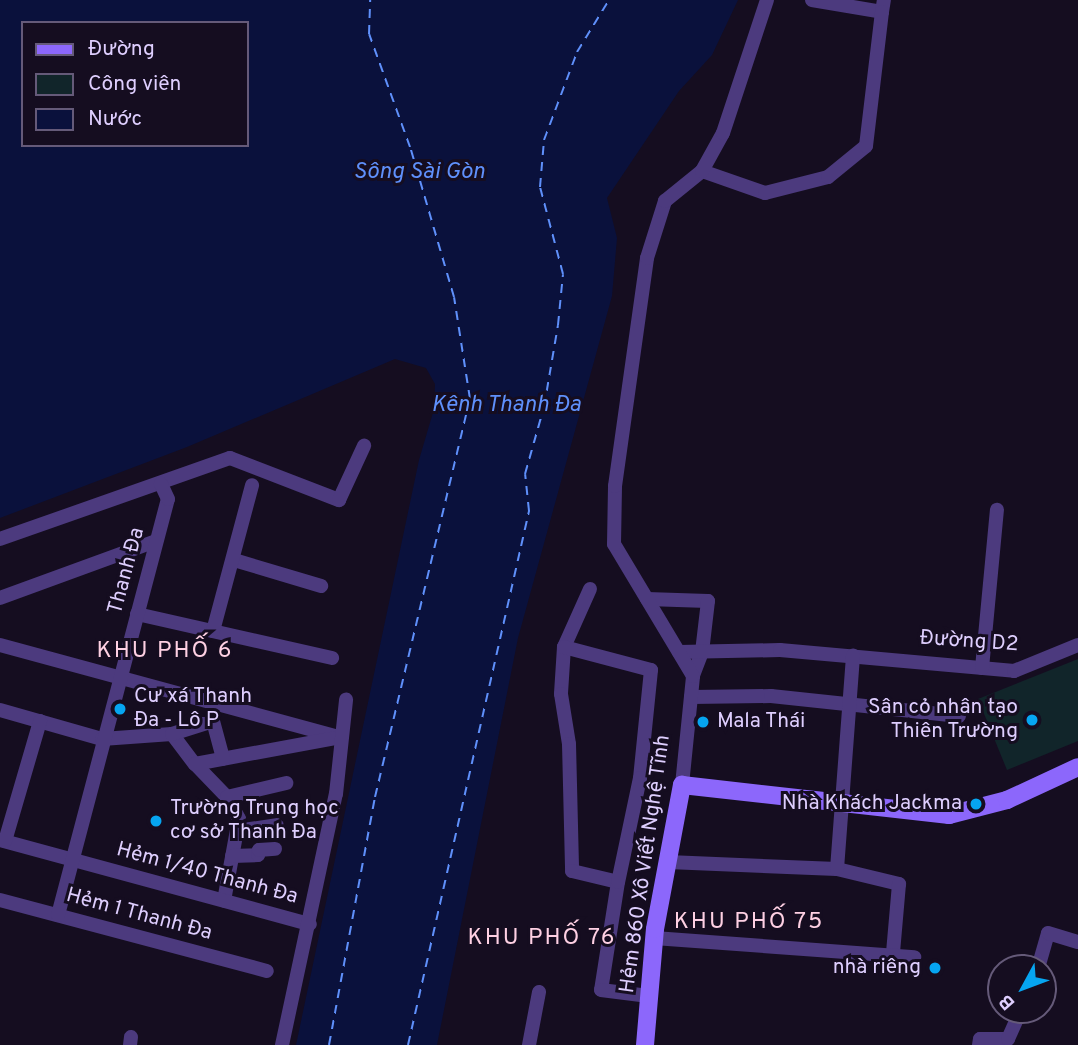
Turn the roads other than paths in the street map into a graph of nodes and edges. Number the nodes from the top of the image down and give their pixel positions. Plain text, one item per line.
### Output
1 (767, 0) edge
2 (812, 0) edge
3 (883, 6) edge
4 (702, 171) junction
5 (364, 446) dead end
6 (161, 484) junction
7 (251, 485) dead end
8 (997, 510) dead end
9 (0, 539) edge
10 (156, 541) junction
11 (234, 560) junction
12 (321, 586) dead end
13 (590, 589) dead end
14 (0, 598) edge
15 (647, 599) junction
16 (137, 614) junction
17 (213, 631) junction
18 (0, 645) edge
19 (1078, 645) edge
20 (564, 647) junction
21 (679, 652) junction
22 (702, 652) junction
23 (853, 656) junction
24 (332, 658) dead end
25 (982, 668) junction
26 (693, 676) junction
27 (120, 677) junction
28 (691, 697) junction
29 (346, 700) dead end
30 (851, 706) junction
31 (0, 710) edge
32 (959, 716) dead end
33 (40, 721) junction
34 (172, 734) junction
35 (341, 737) junction
36 (102, 739) junction
37 (223, 759) junction
38 (195, 764) junction
39 (1078, 767) edge
40 (286, 783) dead end
41 (682, 785) junction
42 (227, 797) junction
43 (844, 804) junction
44 (277, 825) dead end
45 (237, 831) junction
46 (2, 841) edge
47 (275, 849) dead end
48 (232, 856) junction
49 (72, 859) junction
50 (668, 862) junction
51 (837, 869) junction
52 (618, 882) junction
53 (0, 900) edge
54 (224, 901) junction
55 (58, 915) junction
56 (310, 924) junction
57 (654, 938) junction
58 (1078, 942) edge
59 (893, 953) junction
60 (1042, 954) edge
61 (914, 957) dead end
62 (267, 971) dead end
63 (539, 992) dead end
64 (649, 996) junction
65 (1015, 1024) edge
66 (282, 1045) edge
67 (529, 1045) edge
68 (645, 1045) edge
69 (979, 1045) edge

1 - 4 street
2 - 3 street
3 - 4 street
4 - 15 street
5 - 6 street
6 - 9 street, Thanh Đa
6 - 10 street, Thanh Đa
7 - 11 street
8 - 25 street
10 - 14 street
10 - 16 street, Thanh Đa
11 - 12 street
11 - 17 street
13 - 20 street, Hẻm 860 Xô Viết Nghệ Tĩnh
15 - 21 street
15 - 22 street, Hẻm 860 Xô Viết Nghệ Tĩnh
16 - 17 street
16 - 27 street, Thanh Đa
17 - 24 street
18 - 27 street
19 - 25 street, Đường D2
20 - 52 street, Hẻm 860 Xô Viết Nghệ Tĩnh
20 - 52 street
21 - 22 street, Đường D2
21 - 26 street
22 - 23 street, Đường D2
22 - 26 street, Hẻm 860 Xô Viết Nghệ Tĩnh
23 - 25 street, Đường D2
23 - 30 street
26 - 28 street, Hẻm 860 Xô Viết Nghệ Tĩnh
27 - 35 street
27 - 36 street, Thanh Đa
28 - 30 street
28 - 41 street, Hẻm 860 Xô Viết Nghệ Tĩnh
29 - 35 street, Hẻm 1/40 Thanh Đa
30 - 32 street
30 - 43 street
31 - 33 street
33 - 36 street
33 - 46 street
34 - 36 street
34 - 37 street
34 - 38 street
35 - 37 street
35 - 56 street, Hẻm 1/40 Thanh Đa
36 - 49 street, Thanh Đa
37 - 38 street
38 - 42 street
39 - 43 street
40 - 42 street
41 - 43 street
41 - 50 street, Hẻm 860 Xô Viết Nghệ Tĩnh
42 - 45 street
43 - 51 street
44 - 45 street
45 - 48 street
46 - 49 street, Hẻm 1/40 Thanh Đa
47 - 48 street
48 - 54 street
49 - 54 street, Hẻm 1/40 Thanh Đa
49 - 55 street, Thanh Đa
50 - 51 street
50 - 57 street, Hẻm 860 Xô Viết Nghệ Tĩnh
51 - 59 street
52 - 64 street, Hẻm 860 Xô Viết Nghệ Tĩnh
53 - 55 street, Hẻm 1 Thanh Đa
54 - 56 street, Hẻm 1/40 Thanh Đa
55 - 62 street, Hẻm 1 Thanh Đa
56 - 66 street
57 - 59 street
57 - 64 street, Hẻm 860 Xô Viết Nghệ Tĩnh
58 - 60 street
59 - 61 street
63 - 67 street
64 - 68 street, Hẻm 860 Xô Viết Nghệ Tĩnh
65 - 69 street

